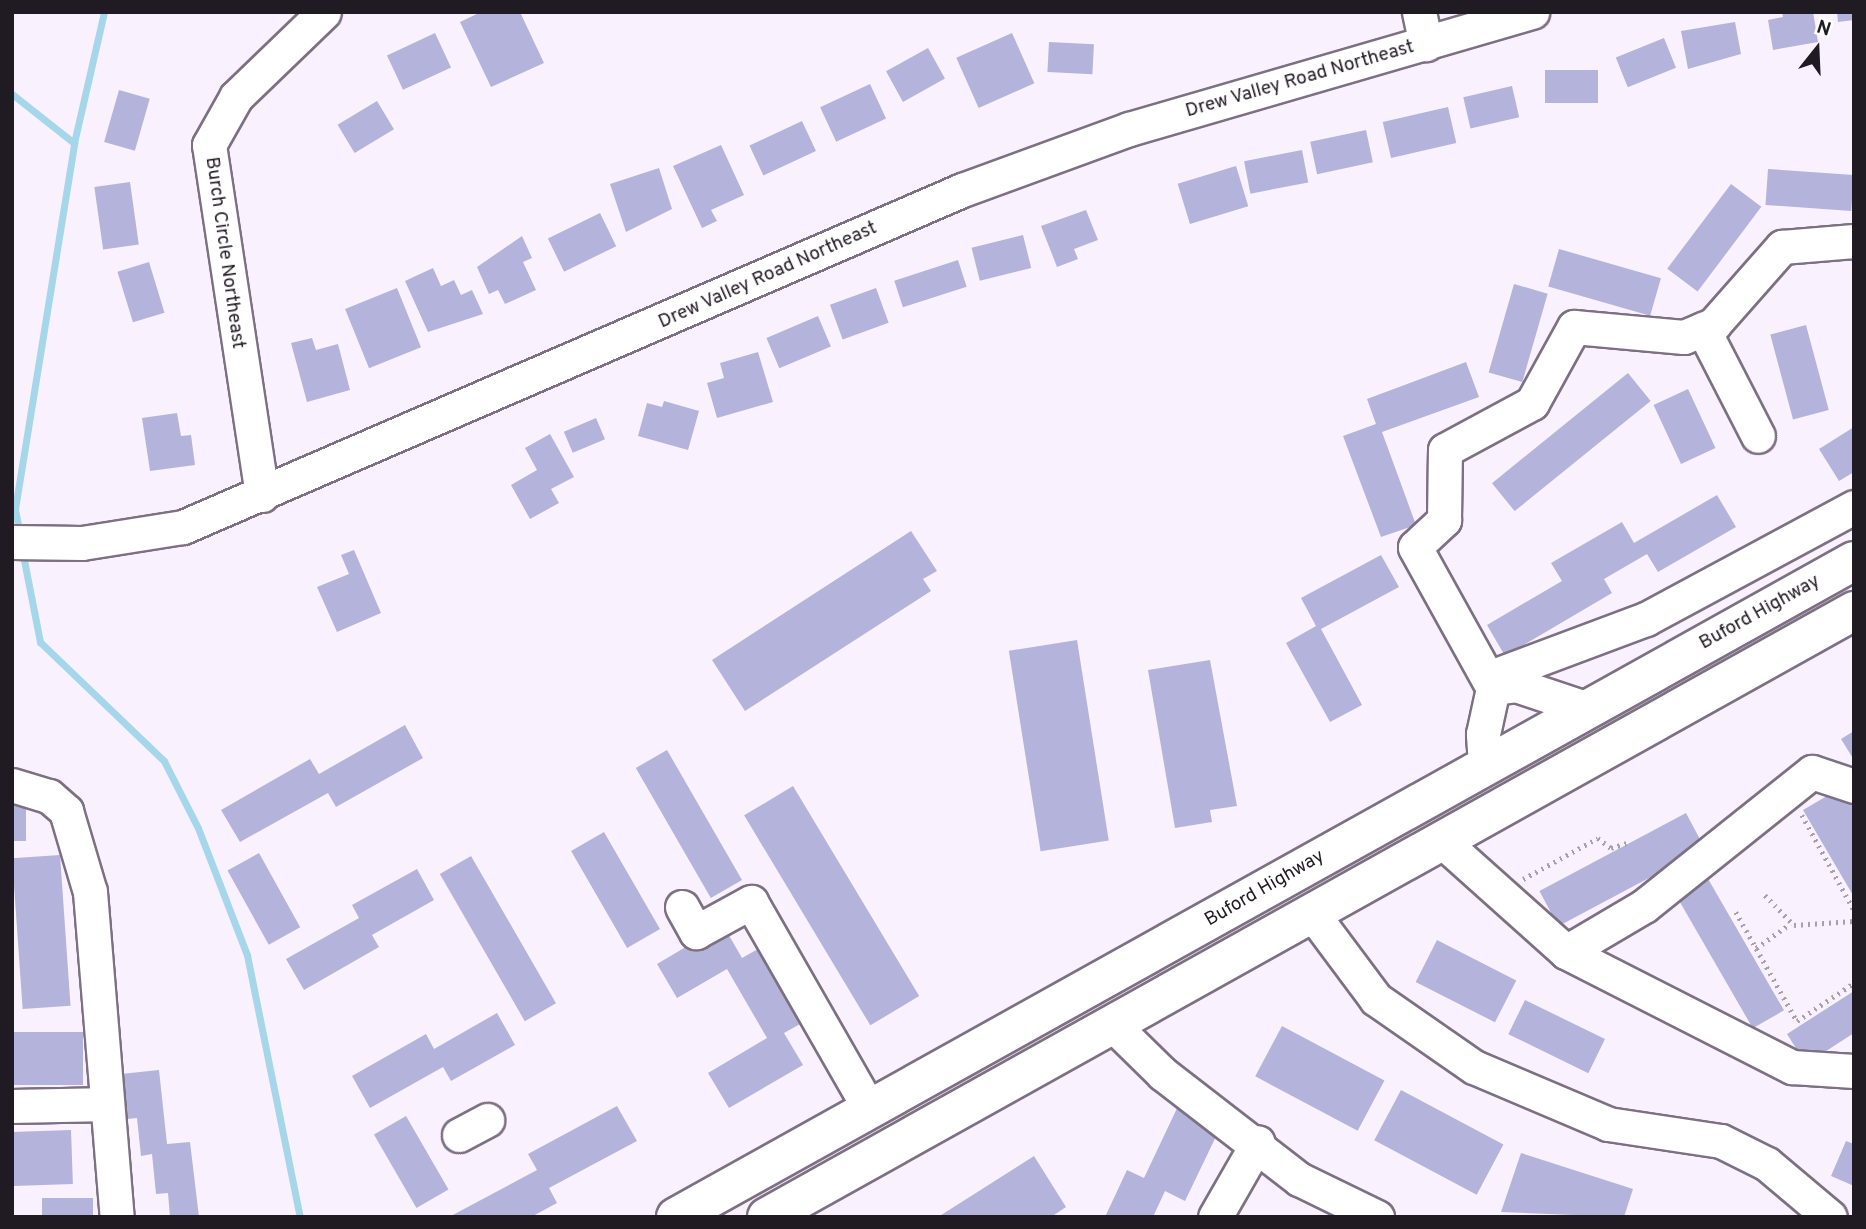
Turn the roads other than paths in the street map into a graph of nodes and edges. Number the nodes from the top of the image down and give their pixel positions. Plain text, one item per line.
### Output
1 (324, 12) edge
2 (1419, 12) edge
3 (1532, 12) edge
4 (1426, 44) junction
5 (1854, 241) edge
6 (1703, 329) junction
7 (1758, 436) dead end
8 (262, 495) junction
9 (1854, 507) edge
10 (12, 542) edge
11 (1854, 561) edge
12 (1854, 611) edge
13 (1490, 683) junction
14 (1588, 709) junction
15 (1485, 764) junction
16 (12, 785) edge
17 (1854, 786) edge
18 (1442, 841) junction
19 (682, 907) dead end
20 (1312, 913) junction
21 (1566, 952) junction
22 (1112, 1024) junction
23 (1854, 1071) edge
24 (107, 1104) junction
25 (12, 1106) edge
26 (869, 1108) junction
27 (1258, 1142) junction
28 (117, 1217) edge
29 (676, 1217) edge
30 (767, 1217) edge
31 (1214, 1217) edge
32 (1377, 1217) edge
33 (1830, 1217) edge

1 - 8 street, Burch Circle Northeast
2 - 4 street
3 - 4 street, Drew Valley Road Northeast
4 - 8 street, Drew Valley Road Northeast
5 - 6 street
6 - 7 street
6 - 13 street
8 - 10 street, Drew Valley Road Northeast
9 - 13 street
11 - 14 main road, Buford Highway
12 - 18 main road
13 - 14 street
13 - 15 street
14 - 15 main road, Buford Highway
15 - 26 main road, Buford Highway
16 - 24 street
17 - 21 street
18 - 20 main road
18 - 21 street
19 - 26 street
20 - 22 main road
20 - 33 street
21 - 23 street
22 - 27 street
22 - 30 main road
24 - 25 street
24 - 28 street
26 - 29 main road, Buford Highway
27 - 31 street
27 - 32 street

